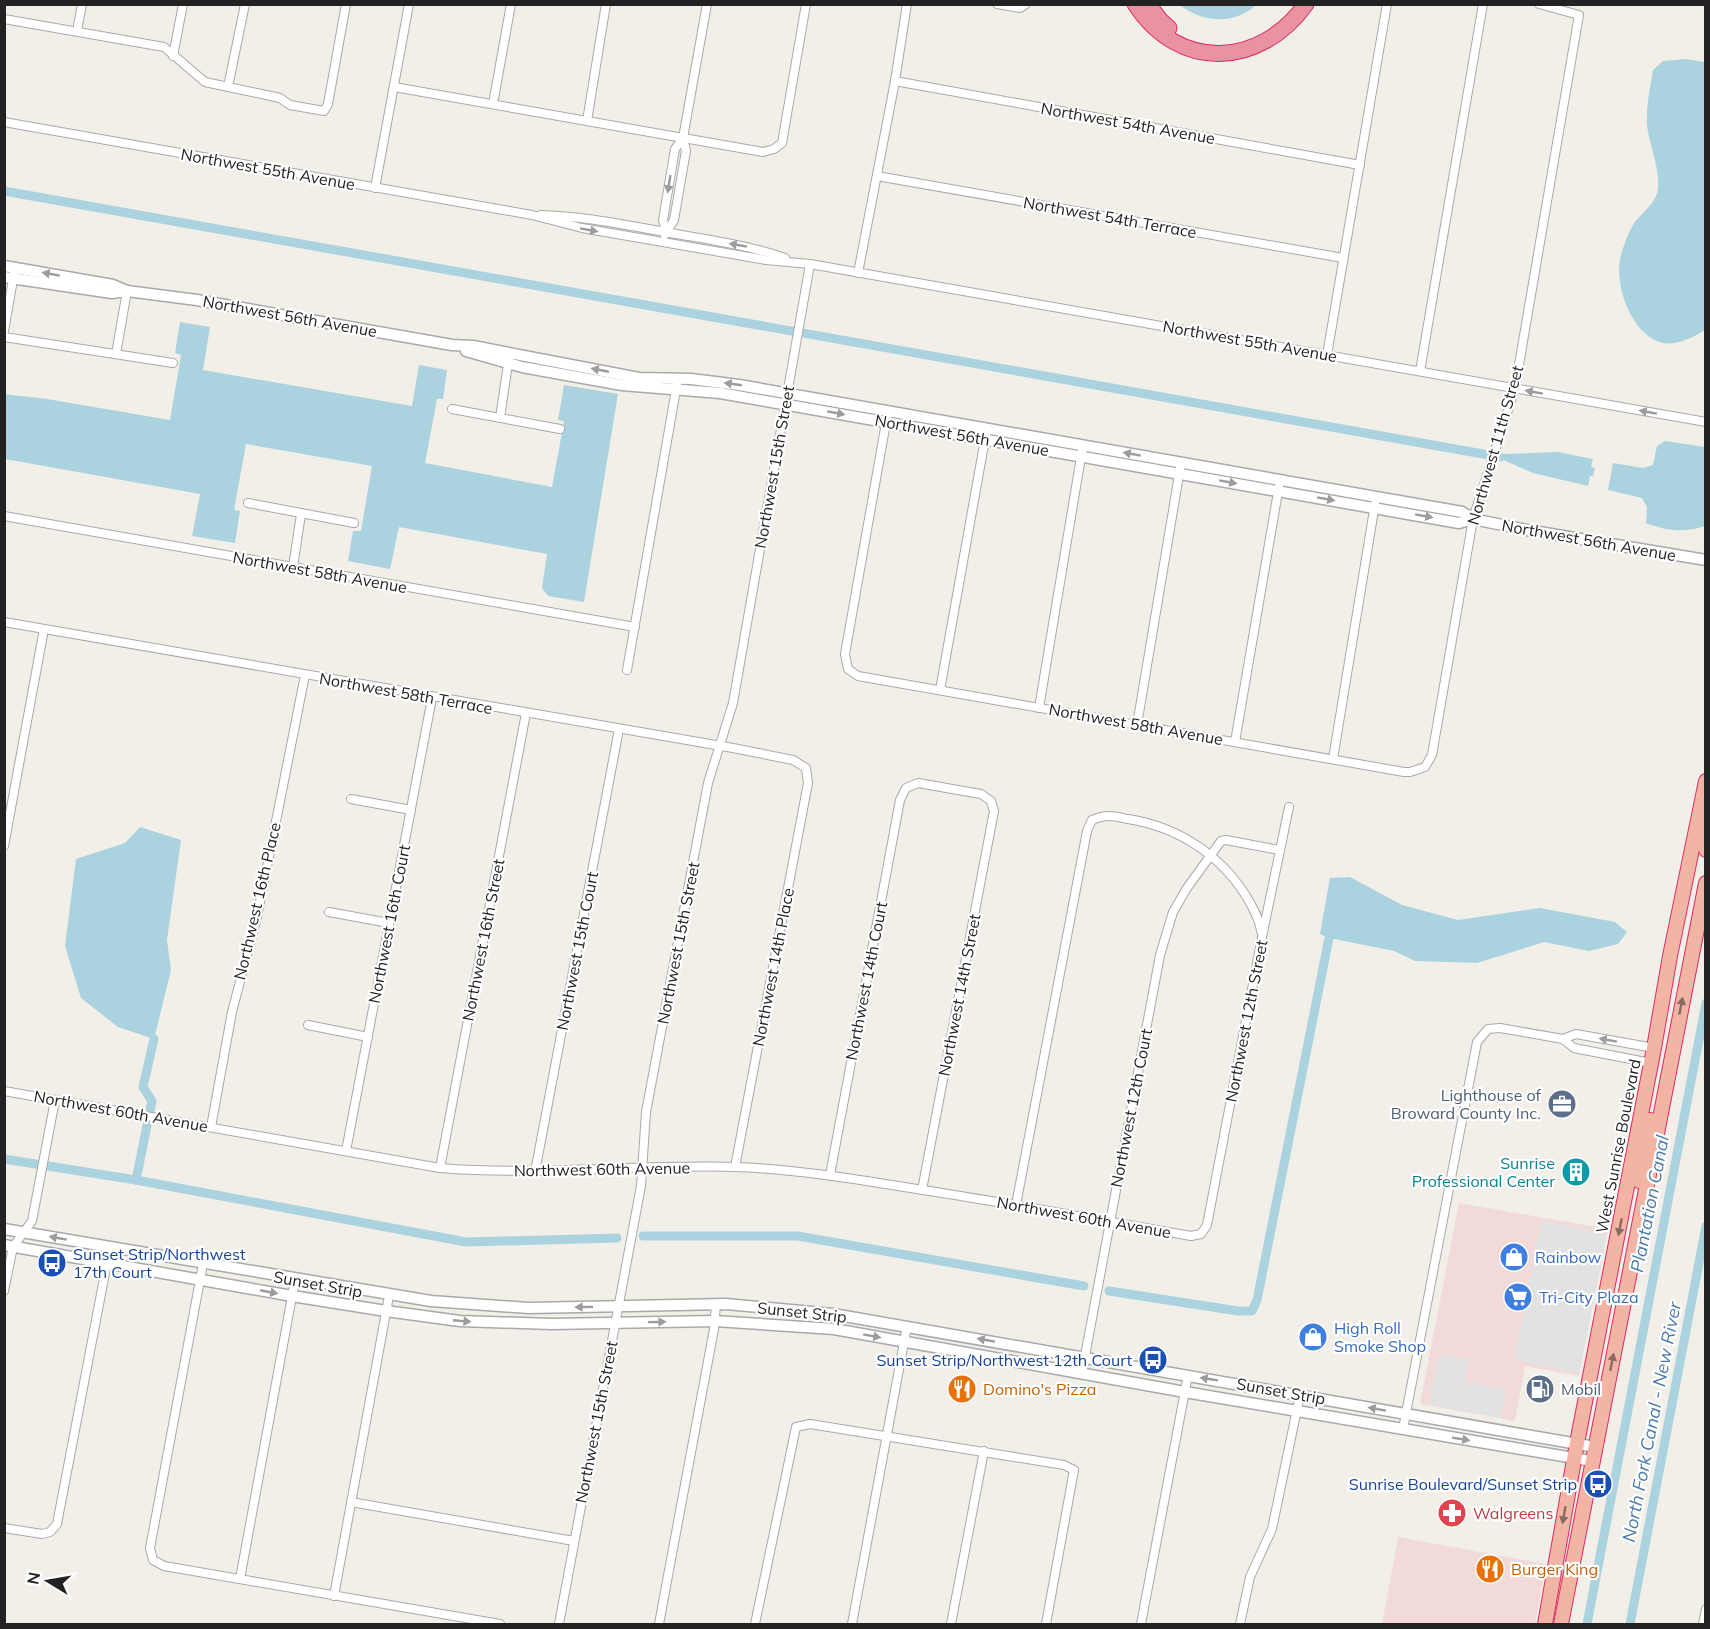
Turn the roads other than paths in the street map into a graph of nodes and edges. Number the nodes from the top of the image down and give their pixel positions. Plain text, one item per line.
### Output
1 (82, 4) edge
2 (183, 4) edge
3 (245, 4) edge
4 (346, 4) edge
5 (409, 4) edge
6 (511, 4) edge
7 (606, 4) edge
8 (707, 4) edge
9 (806, 4) edge
10 (907, 4) edge
11 (997, 4) edge
12 (1026, 4) edge
13 (1135, 4) edge
14 (1148, 4) edge
15 (1295, 4) edge
16 (1306, 4) edge
17 (1387, 4) edge
18 (1484, 4) edge
19 (1539, 4) edge
20 (4, 19) edge
21 (77, 31) junction
22 (173, 56) junction
23 (895, 81) junction
24 (228, 87) junction
25 (394, 87) junction
26 (493, 104) junction
27 (587, 121) junction
28 (4, 122) edge
29 (683, 138) junction
30 (1360, 165) junction
31 (877, 176) junction
32 (375, 188) junction
33 (532, 215) junction
34 (666, 232) junction
35 (664, 243) junction
36 (1343, 258) junction
37 (794, 261) junction
38 (810, 264) junction
39 (9, 272) edge
40 (858, 273) junction
41 (127, 291) junction
42 (4, 331) edge
43 (4, 337) edge
44 (116, 354) junction
45 (1327, 355) junction
46 (509, 358) junction
47 (173, 363) dead end
48 (1420, 371) junction
49 (677, 384) junction
50 (1515, 388) junction
51 (786, 399) junction
52 (452, 409) dead end
53 (887, 416) junction
54 (500, 418) junction
55 (1706, 422) edge
56 (560, 429) dead end
57 (986, 434) junction
58 (1082, 451) junction
59 (1180, 468) junction
60 (1279, 485) junction
61 (1376, 502) junction
62 (248, 503) dead end
63 (301, 514) junction
64 (4, 516) edge
65 (1473, 519) junction
66 (354, 523) dead end
67 (1706, 560) edge
68 (293, 567) junction
69 (4, 622) edge
70 (635, 627) junction
71 (44, 629) junction
72 (627, 670) dead end
73 (305, 675) junction
74 (940, 690) junction
75 (432, 698) junction
76 (1039, 708) junction
77 (526, 713) junction
78 (1137, 725) junction
79 (619, 729) junction
80 (1234, 742) junction
81 (719, 746) junction
82 (1333, 759) junction
83 (1425, 767) joint
84 (806, 768) joint
85 (1706, 781) edge
86 (906, 788) joint
87 (351, 798) dead end
88 (1289, 807) dead end
89 (411, 810) junction
90 (1704, 813) edge
91 (4, 846) edge
92 (1279, 850) junction
93 (1706, 850) edge
94 (1212, 856) junction
95 (1706, 884) edge
96 (329, 912) dead end
97 (390, 923) junction
98 (1262, 937) junction
99 (1670, 956) junction
100 (308, 1025) dead end
101 (368, 1037) junction
102 (1563, 1039) junction
103 (1654, 1048) junction
104 (1673, 1048) junction
105 (1651, 1063) junction
106 (4, 1091) edge
107 (55, 1100) junction
108 (211, 1127) junction
109 (346, 1151) junction
110 (643, 1167) junction
111 (735, 1167) junction
112 (440, 1168) junction
113 (535, 1172) junction
114 (830, 1175) junction
115 (922, 1190) junction
116 (1016, 1205) junction
117 (1110, 1221) junction
118 (1641, 1221) junction
119 (4, 1229) edge
120 (25, 1232) junction
121 (1201, 1234) joint
122 (9, 1246) edge
123 (110, 1247) junction
124 (107, 1263) junction
125 (203, 1264) junction
126 (200, 1279) junction
127 (296, 1280) junction
128 (4, 1291) edge
129 (292, 1296) junction
130 (389, 1296) junction
131 (716, 1304) junction
132 (617, 1306) junction
133 (551, 1308) junction
134 (386, 1311) junction
135 (615, 1322) junction
136 (715, 1322) junction
137 (552, 1324) junction
138 (907, 1326) junction
139 (904, 1341) junction
140 (1084, 1356) junction
141 (1082, 1372) junction
142 (1188, 1375) junction
143 (1185, 1392) junction
144 (1300, 1395) junction
145 (1297, 1410) junction
146 (1407, 1414) junction
147 (1403, 1429) junction
148 (887, 1436) junction
149 (1576, 1450) junction
150 (984, 1451) junction
151 (1594, 1454) junction
152 (351, 1502) junction
153 (4, 1528) edge
154 (574, 1541) junction
155 (240, 1579) junction
156 (334, 1596) junction
157 (1706, 1609) edge
158 (500, 1624) edge
159 (559, 1624) edge
160 (659, 1624) edge
161 (755, 1624) edge
162 (852, 1624) edge
163 (951, 1624) edge
164 (1046, 1624) edge
165 (1141, 1624) edge
166 (1240, 1624) edge
167 (1545, 1624) edge
168 (1561, 1624) edge
169 (1702, 1624) edge

1 - 21 street
2 - 22 street
3 - 24 street
4 - 24 street
5 - 25 street
6 - 26 street
7 - 27 street
8 - 29 street
9 - 29 street
10 - 23 street
11 - 12 street
13 - 16 highway
14 - 15 highway
17 - 30 street
18 - 48 street
19 - 50 street, Northwest 11th Street
20 - 21 street
21 - 22 street
22 - 24 street
23 - 30 street, Northwest 54th Avenue
23 - 31 street
25 - 26 street
25 - 32 street
26 - 27 street
27 - 29 street
28 - 32 street, Northwest 55th Avenue
29 - 34 street
30 - 36 street
31 - 36 street, Northwest 54th Terrace
31 - 40 street
32 - 33 street, Northwest 55th Avenue
33 - 34 street, Northwest 55th Avenue
33 -> 35 street, Northwest 55th Avenue
34 - 35 street
37 -> 34 street, Northwest 55th Avenue
35 - 37 street, Northwest 55th Avenue
36 - 45 street
37 - 38 street, Northwest 55th Avenue
38 - 40 street, Northwest 55th Avenue
38 - 51 street, Northwest 15th Street
39 - 41 street, Northwest 56th Avenue
39 - 42 street
40 - 45 street, Northwest 55th Avenue
41 - 44 street
41 - 46 street, Northwest 56th Avenue
43 - 44 street
44 - 47 street
45 - 48 street, Northwest 55th Avenue
46 - 49 street, Northwest 56th Avenue
46 - 54 street
48 - 50 street, Northwest 55th Avenue
49 - 51 street, Northwest 56th Avenue
49 - 70 street
55 -> 50 street, Northwest 55th Avenue
50 - 65 street, Northwest 11th Street
51 - 53 street, Northwest 56th Avenue
51 - 81 street, Northwest 15th Street
52 - 54 street
53 - 57 street, Northwest 56th Avenue
53 - 74 street, Northwest 58th Avenue
54 - 56 street
57 - 58 street, Northwest 56th Avenue
57 - 74 street
58 - 59 street, Northwest 56th Avenue
58 - 76 street
59 - 60 street, Northwest 56th Avenue
59 - 78 street
60 - 61 street, Northwest 56th Avenue
60 - 80 street
61 - 65 street, Northwest 56th Avenue
61 - 82 street
62 - 63 street
63 - 66 street
63 - 68 street
64 - 68 street, Northwest 58th Avenue
65 - 67 street, Northwest 56th Avenue
65 - 83 street, Northwest 11th Street
68 - 70 street, Northwest 58th Avenue
69 - 71 street, Northwest 58th Terrace
70 - 72 street
71 - 73 street, Northwest 58th Terrace
71 - 91 street
73 - 75 street, Northwest 58th Terrace
73 - 108 street, Northwest 16th Place
74 - 76 street, Northwest 58th Avenue
75 - 77 street, Northwest 58th Terrace
75 - 89 street, Northwest 16th Court
76 - 78 street, Northwest 58th Avenue
77 - 79 street, Northwest 58th Terrace
77 - 112 street, Northwest 16th Street
78 - 80 street, Northwest 58th Avenue
79 - 81 street, Northwest 58th Terrace
79 - 113 street, Northwest 15th Court
80 - 82 street, Northwest 58th Avenue
81 - 84 street, Northwest 58th Terrace
81 - 110 street, Northwest 15th Street
82 - 83 street, Northwest 58th Avenue
84 - 111 street, Northwest 14th Place
85 - 90 highway, West Sunrise Boulevard
86 - 114 street, Northwest 14th Court
86 - 115 street, Northwest 14th Street
87 - 89 street
88 - 92 street, Northwest 12th Street
89 - 97 street, Northwest 16th Court
90 - 93 highway
90 - 99 highway, West Sunrise Boulevard
92 - 94 street
92 - 98 street, Northwest 12th Street
94 - 98 street
94 - 116 street
94 - 117 street, Northwest 12th Court
104 -> 95 highway
96 - 97 street
97 - 101 street, Northwest 16th Court
98 - 121 street, Northwest 12th Street
99 - 103 highway, West Sunrise Boulevard
99 - 104 highway
100 - 101 street
101 - 109 street, Northwest 16th Court
103 -> 102 street
102 - 105 street
102 - 146 street
103 - 105 highway, West Sunrise Boulevard
103 - 118 highway
104 - 118 highway
105 -> 149 highway, West Sunrise Boulevard
106 - 107 street, Northwest 60th Avenue
107 - 108 street, Northwest 60th Avenue
107 - 120 street
108 - 109 street, Northwest 60th Avenue
109 - 112 street, Northwest 60th Avenue
110 - 111 street, Northwest 60th Avenue
110 - 113 street, Northwest 60th Avenue
110 - 132 street, Northwest 15th Street
111 - 114 street, Northwest 60th Avenue
112 - 113 street, Northwest 60th Avenue
114 - 115 street, Northwest 60th Avenue
115 - 116 street, Northwest 60th Avenue
116 - 117 street, Northwest 60th Avenue
117 - 121 street, Northwest 60th Avenue
117 - 140 street, Northwest 12th Court
151 -> 118 highway
119 - 120 street, Sunset Strip
120 - 122 street
123 -> 120 street, Sunset Strip
122 - 124 street, Sunset Strip
122 - 128 street
123 - 124 street
123 - 125 street, Sunset Strip
124 - 126 street, Sunset Strip
124 - 153 street
125 - 126 street
125 - 127 street, Sunset Strip
126 -> 129 street, Sunset Strip
126 - 155 street
127 - 129 street
127 - 130 street, Sunset Strip
129 - 134 street, Sunset Strip
129 - 155 street
130 - 133 street, Sunset Strip
130 - 134 street
131 - 132 street, Sunset Strip
131 - 136 street
131 - 138 street, Sunset Strip
132 -> 133 street, Sunset Strip
132 - 135 street, Northwest 15th Street
133 - 137 street
134 -> 137 street, Sunset Strip
134 - 152 street
135 -> 136 street, Sunset Strip
135 - 137 street, Sunset Strip
135 - 154 street, Northwest 15th Street
136 -> 139 street, Sunset Strip
136 - 160 street
138 - 139 street
140 -> 138 street, Sunset Strip
139 - 141 street, Sunset Strip
139 - 148 street
140 - 141 street, Northwest 12th Court
140 - 142 street, Sunset Strip
141 - 143 street, Sunset Strip
142 - 143 street
144 -> 142 street, Sunset Strip
143 - 145 street, Sunset Strip
143 - 165 street
144 - 145 street
146 -> 144 street, Sunset Strip
145 - 147 street, Sunset Strip
145 - 166 street
146 - 147 street
146 - 149 street, Sunset Strip
147 -> 149 street, Sunset Strip
148 - 150 street
148 - 161 street
148 - 162 street
149 - 151 street, Sunset Strip
149 -> 167 highway, West Sunrise Boulevard
150 - 163 street
150 - 164 street
151 - 168 highway
152 - 154 street
152 - 156 street
154 - 159 street, Northwest 15th Street
155 - 156 street
156 - 158 street
157 - 169 street

